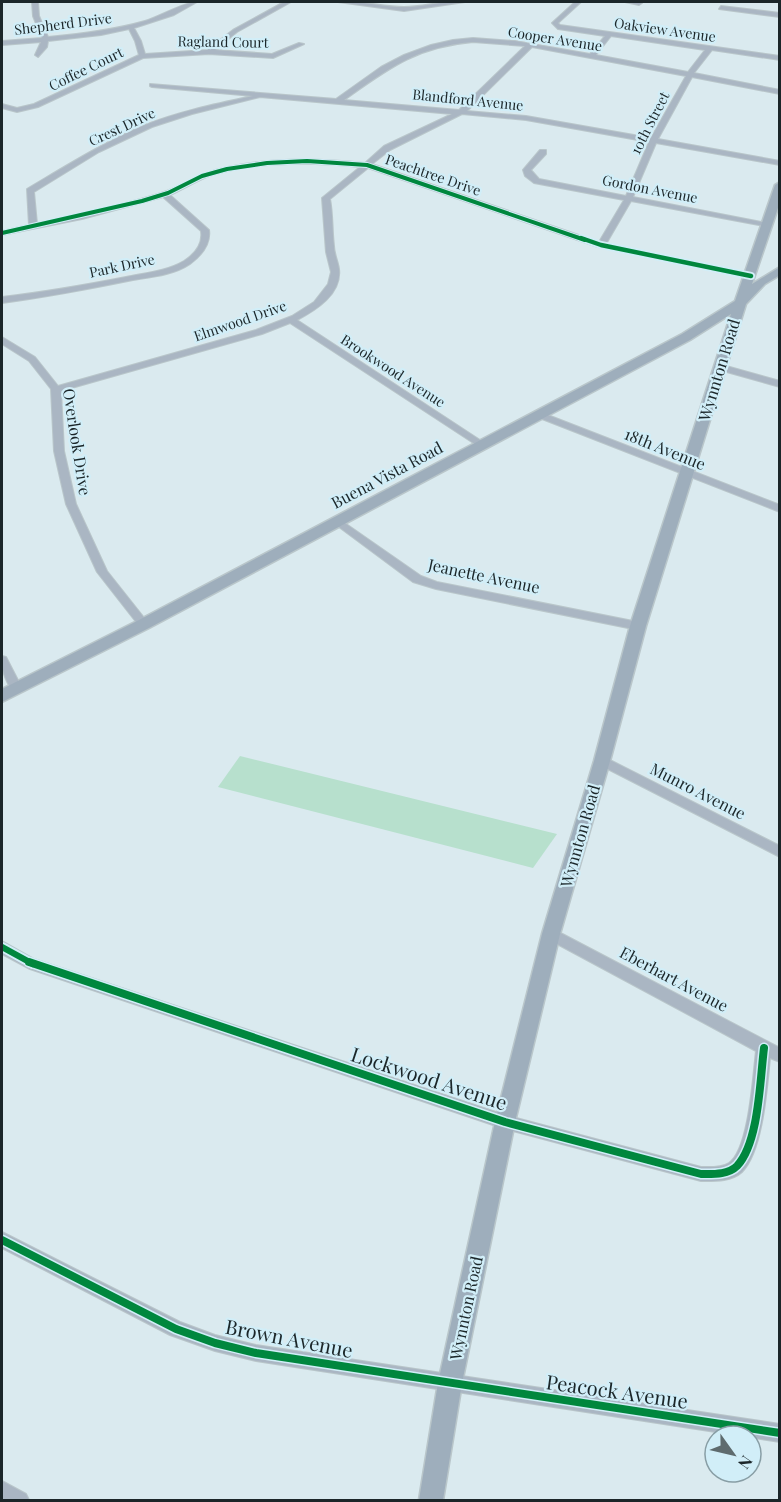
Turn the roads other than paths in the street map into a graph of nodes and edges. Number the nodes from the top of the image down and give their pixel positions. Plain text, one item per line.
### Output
1 (35, 2) edge
2 (194, 2) edge
3 (288, 2) edge
4 (341, 2) edge
5 (462, 2) edge
6 (578, 2) edge
7 (628, 2) edge
8 (639, 3) edge
9 (721, 8) dead end
10 (780, 15) edge
11 (131, 28) junction
12 (610, 34) junction
13 (46, 39) junction
14 (2, 43) edge
15 (301, 44) dead end
16 (530, 45) junction
17 (710, 48) junction
18 (210, 52) junction
19 (38, 55) dead end
20 (142, 56) junction
21 (592, 56) junction
22 (780, 58) edge
23 (690, 74) junction
24 (152, 85) dead end
25 (780, 92) edge
26 (267, 95) junction
27 (339, 100) junction
28 (2, 106) edge
29 (463, 111) junction
30 (654, 139) junction
31 (543, 152) dead end
32 (780, 163) edge
33 (367, 165) junction
34 (780, 184) edge
35 (164, 194) junction
36 (628, 199) junction
37 (766, 225) junction
38 (33, 227) junction
39 (2, 233) edge
40 (601, 245) junction
41 (771, 263) edge
42 (751, 276) junction
43 (2, 301) edge
44 (740, 303) junction
45 (291, 320) junction
46 (2, 340) edge
47 (719, 367) junction
48 (780, 384) edge
49 (56, 389) junction
50 (540, 415) junction
51 (480, 444) junction
52 (687, 474) junction
53 (780, 509) edge
54 (339, 522) junction
55 (144, 624) junction
56 (638, 626) junction
57 (2, 660) edge
58 (16, 688) junction
59 (2, 696) edge
60 (602, 761) junction
61 (780, 852) edge
62 (551, 934) junction
63 (2, 947) edge
64 (764, 1048) junction
65 (780, 1056) edge
66 (505, 1122) junction
67 (2, 1240) edge
68 (450, 1383) junction
69 (780, 1432) edge
70 (2, 1490) edge
71 (20, 1500) edge
72 (431, 1500) edge

1 - 13 street
2 - 11 street, Shepherd Drive
3 - 18 street
4 - 5 street
6 - 12 street, Oakview Avenue
7 - 8 street
9 - 10 street
11 - 13 street, Shepherd Drive
11 - 20 street, Coffee Court
12 - 17 street, Oakview Avenue
12 - 21 street
13 - 14 street, Shepherd Drive
13 - 19 street
15 - 18 street, Ragland Court
16 - 21 street, Cooper Avenue
16 - 27 street, Cooper Avenue
16 - 29 street, Elmwood Drive
17 - 22 street, Oakview Avenue
17 - 23 street, 10th Street
18 - 20 street, Ragland Court
20 - 28 street, Coffee Court
21 - 23 street, Cooper Avenue
23 - 25 street, Cooper Avenue
23 - 30 street, 10th Street
24 - 26 street, Blandford Avenue
26 - 27 street, Blandford Avenue
26 - 38 street, Crest Drive
27 - 29 street, Blandford Avenue
29 - 30 street, Blandford Avenue
29 - 33 street, Elmwood Drive
30 - 32 street, Blandford Avenue
30 - 36 street, 10th Street
31 - 36 street, Gordon Avenue
33 - 35 street, Peachtree Drive
33 - 40 street, Peachtree Drive
33 - 45 street, Elmwood Drive
34 - 37 main road, Wynnton Road
35 - 38 street, Peachtree Drive
35 - 43 street, Park Drive
36 - 37 street, Gordon Avenue
36 - 40 street, 10th Street
37 - 41 main road, Wynnton Road
38 - 39 street, Peachtree Drive
40 - 42 street, Peachtree Drive
41 - 42 main road, Wynnton Road
41 - 44 main road, Buena Vista Road
42 - 44 main road, Wynnton Road
44 - 47 main road, Wynnton Road
44 - 50 main road, Buena Vista Road
45 - 49 street, Elmwood Drive
45 - 51 street, Brookwood Avenue
46 - 49 street, Overlook Drive
47 - 48 street
47 - 52 main road, Wynnton Road
49 - 55 street, Overlook Drive
50 - 51 main road, Buena Vista Road
50 - 52 street, 18th Avenue
51 - 54 main road, Buena Vista Road
52 - 53 street, 18th Avenue
52 - 56 main road, Wynnton Road
54 - 55 main road, Buena Vista Road
54 - 56 street, Jeanette Avenue
55 - 58 main road, Buena Vista Road
56 - 60 main road, Wynnton Road
57 - 58 street
58 - 59 main road, Buena Vista Road
60 - 61 street, Munro Avenue
60 - 62 main road, Wynnton Road
62 - 64 street, Eberhart Avenue
62 - 66 main road, Wynnton Road
63 - 66 street, Lockwood Avenue
64 - 65 street, Eberhart Avenue
64 - 66 street, Lockwood Avenue
66 - 68 main road, Wynnton Road
67 - 68 street, Brown Avenue
68 - 69 street, Peacock Avenue
68 - 72 main road, Wynnton Road
70 - 71 street

